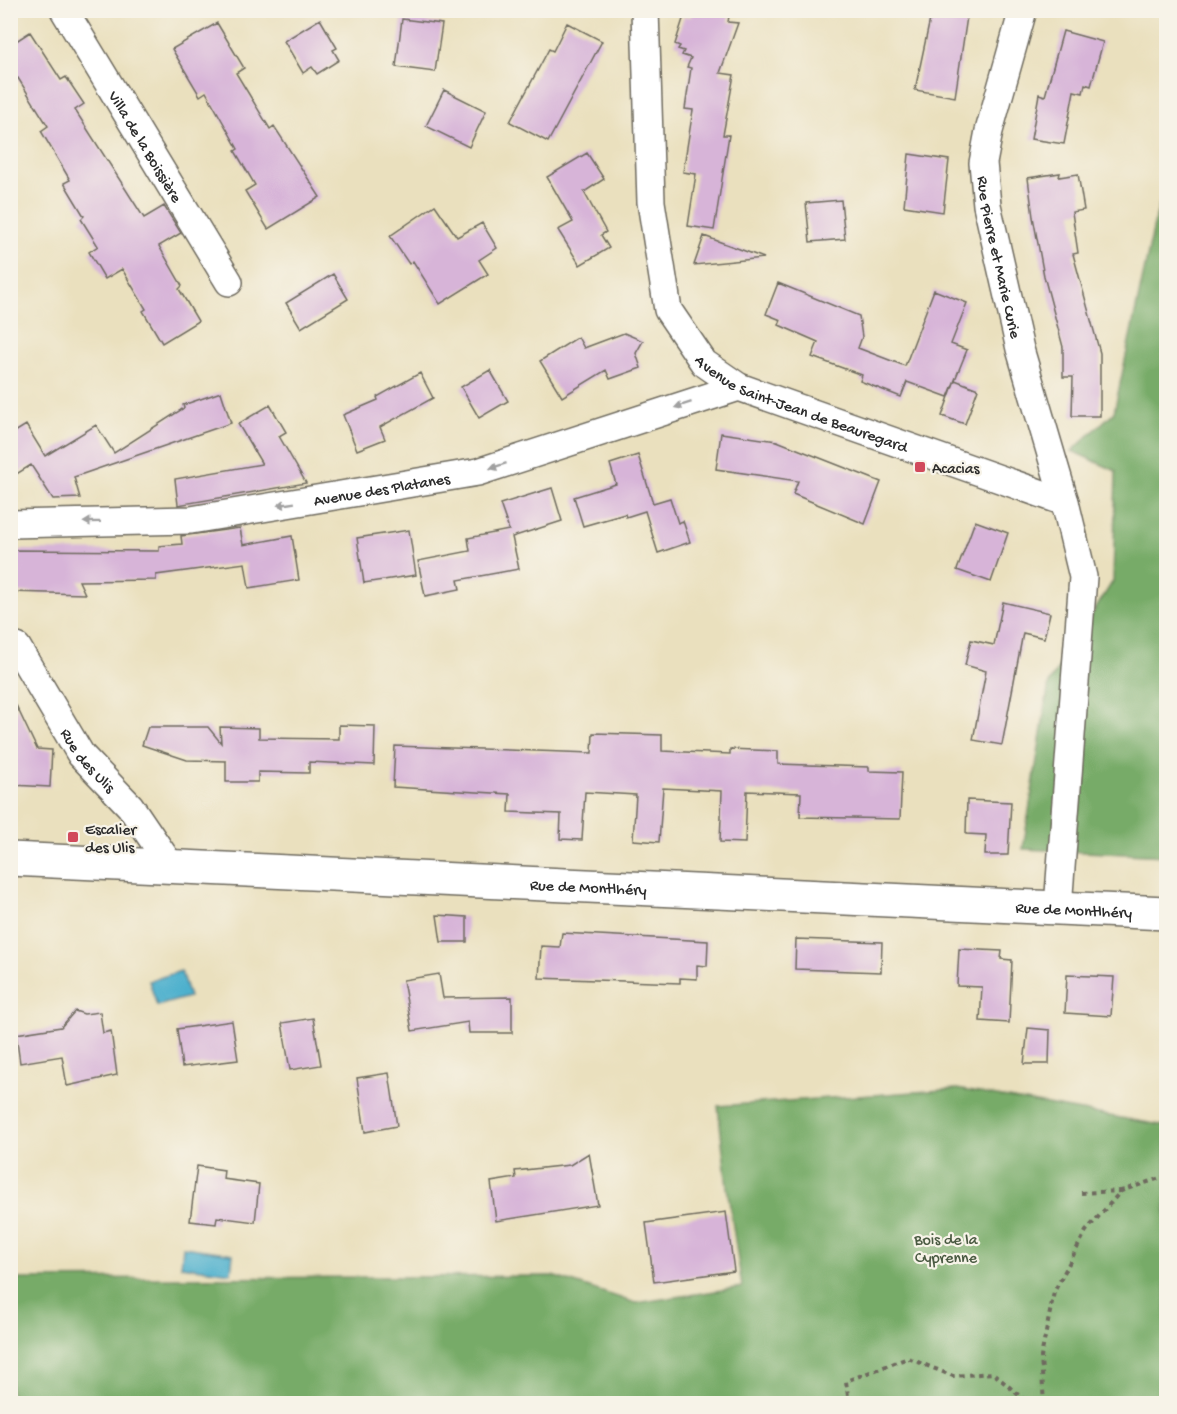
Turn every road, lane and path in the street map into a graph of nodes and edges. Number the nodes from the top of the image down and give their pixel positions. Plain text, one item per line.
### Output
1 (64, 10) edge
2 (645, 10) edge
3 (1023, 10) edge
4 (229, 282) dead end
5 (739, 387) junction
6 (1065, 502) junction
7 (10, 524) edge
8 (17, 647) dead end
9 (10, 859) edge
10 (170, 865) junction
11 (1058, 907) junction
12 (1167, 913) edge
13 (1167, 1176) edge
14 (1120, 1191) junction
15 (1082, 1193) dead end
16 (849, 1404) edge
17 (1029, 1404) edge
18 (1044, 1404) edge

1 - 4 street, Villa de la Boissière
2 - 5 street, Avenue Saint-Jean de Beauregard
3 - 6 street, Rue Pierre et Marie Curie
5 - 6 street, Avenue Saint-Jean de Beauregard
5 -> 7 street, Avenue des Platanes
6 - 11 street
8 - 10 street, Rue des Ulis
9 - 10 main road, Rue de Montlhéry
10 - 11 main road, Rue de Montlhéry
11 - 12 main road, Rue de Montlhéry
13 - 14 path
14 - 15 path
14 - 18 path
16 - 17 path

